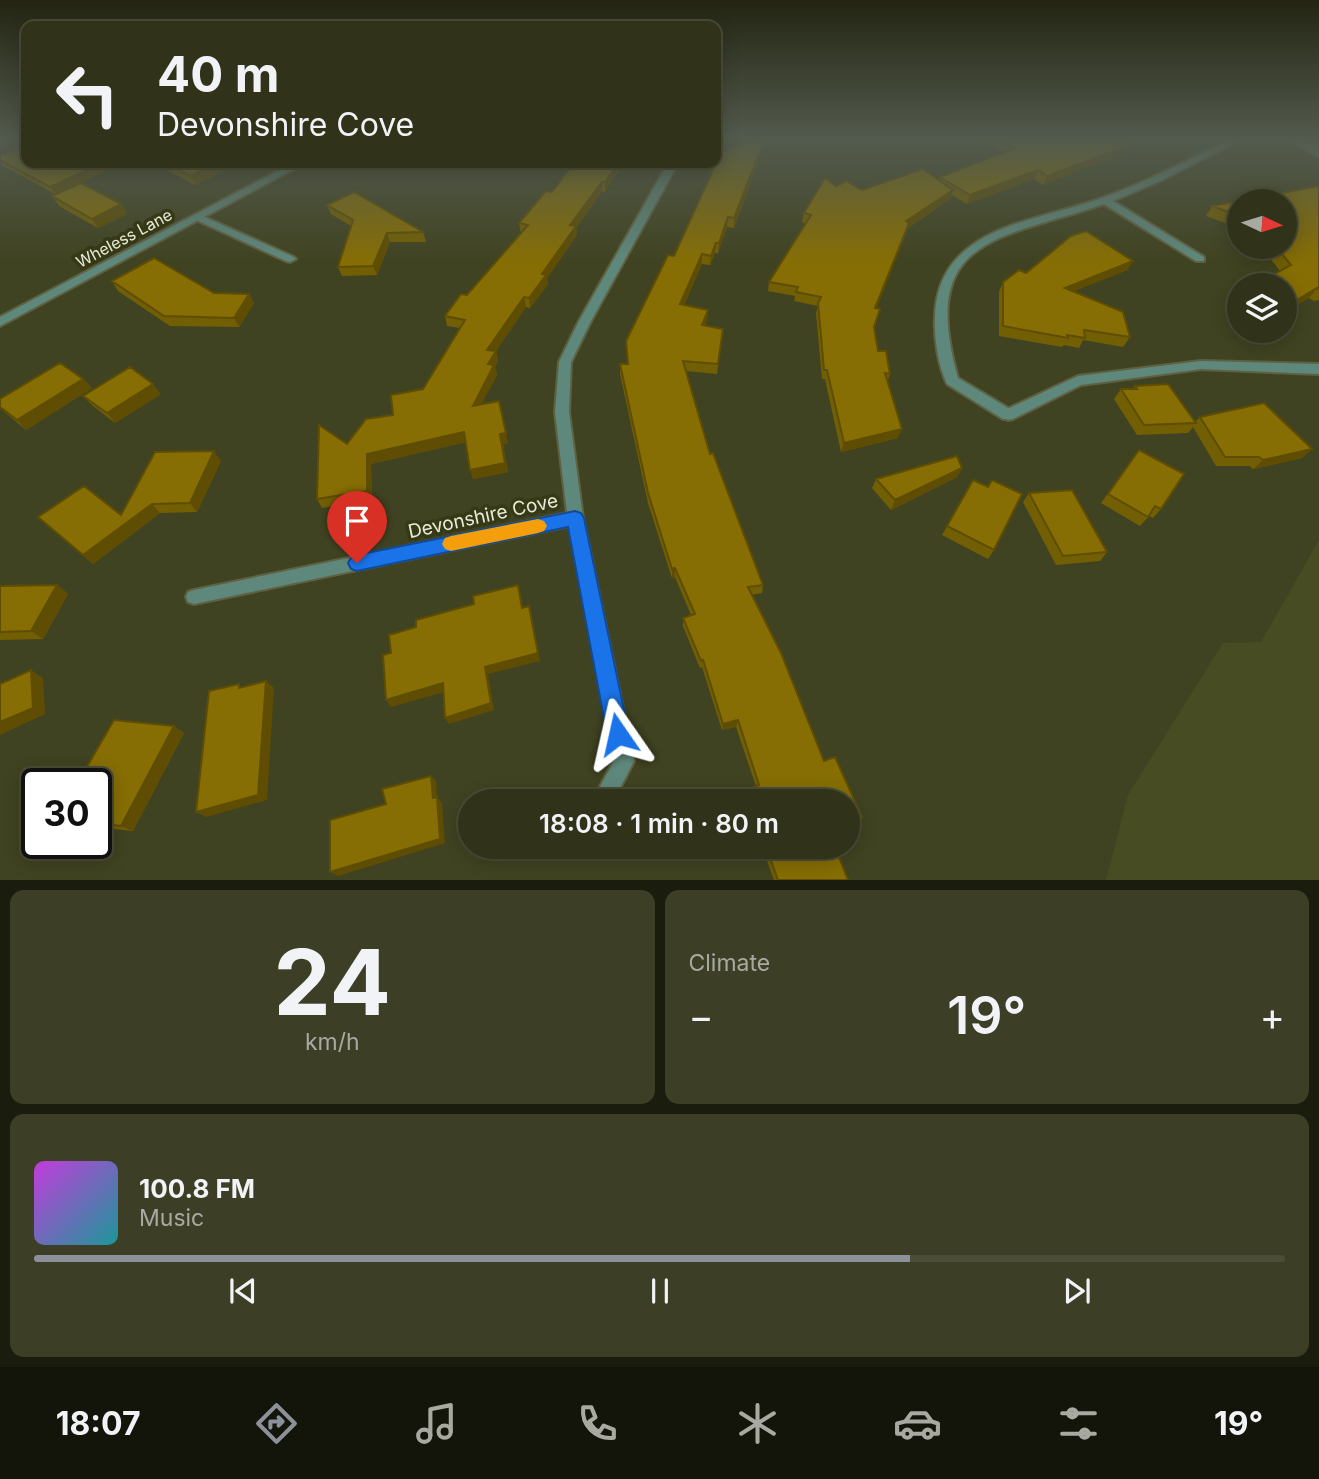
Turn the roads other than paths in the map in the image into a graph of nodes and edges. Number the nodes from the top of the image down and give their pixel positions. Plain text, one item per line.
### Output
1 (267, 179) edge
2 (664, 179) edge
3 (1153, 179) edge
4 (1106, 201) junction
5 (198, 217) junction
6 (290, 259) dead end
7 (1200, 259) dead end
8 (0, 322) edge
9 (1319, 369) edge
10 (575, 518) junction
11 (194, 597) dead end
12 (609, 789) edge

1 - 5 street, Wheless Lane
2 - 10 street
3 - 4 street
4 - 7 street
4 - 9 street
5 - 6 street
5 - 8 street, Wheless Lane
10 - 11 street, Devonshire Cove
10 - 12 street

